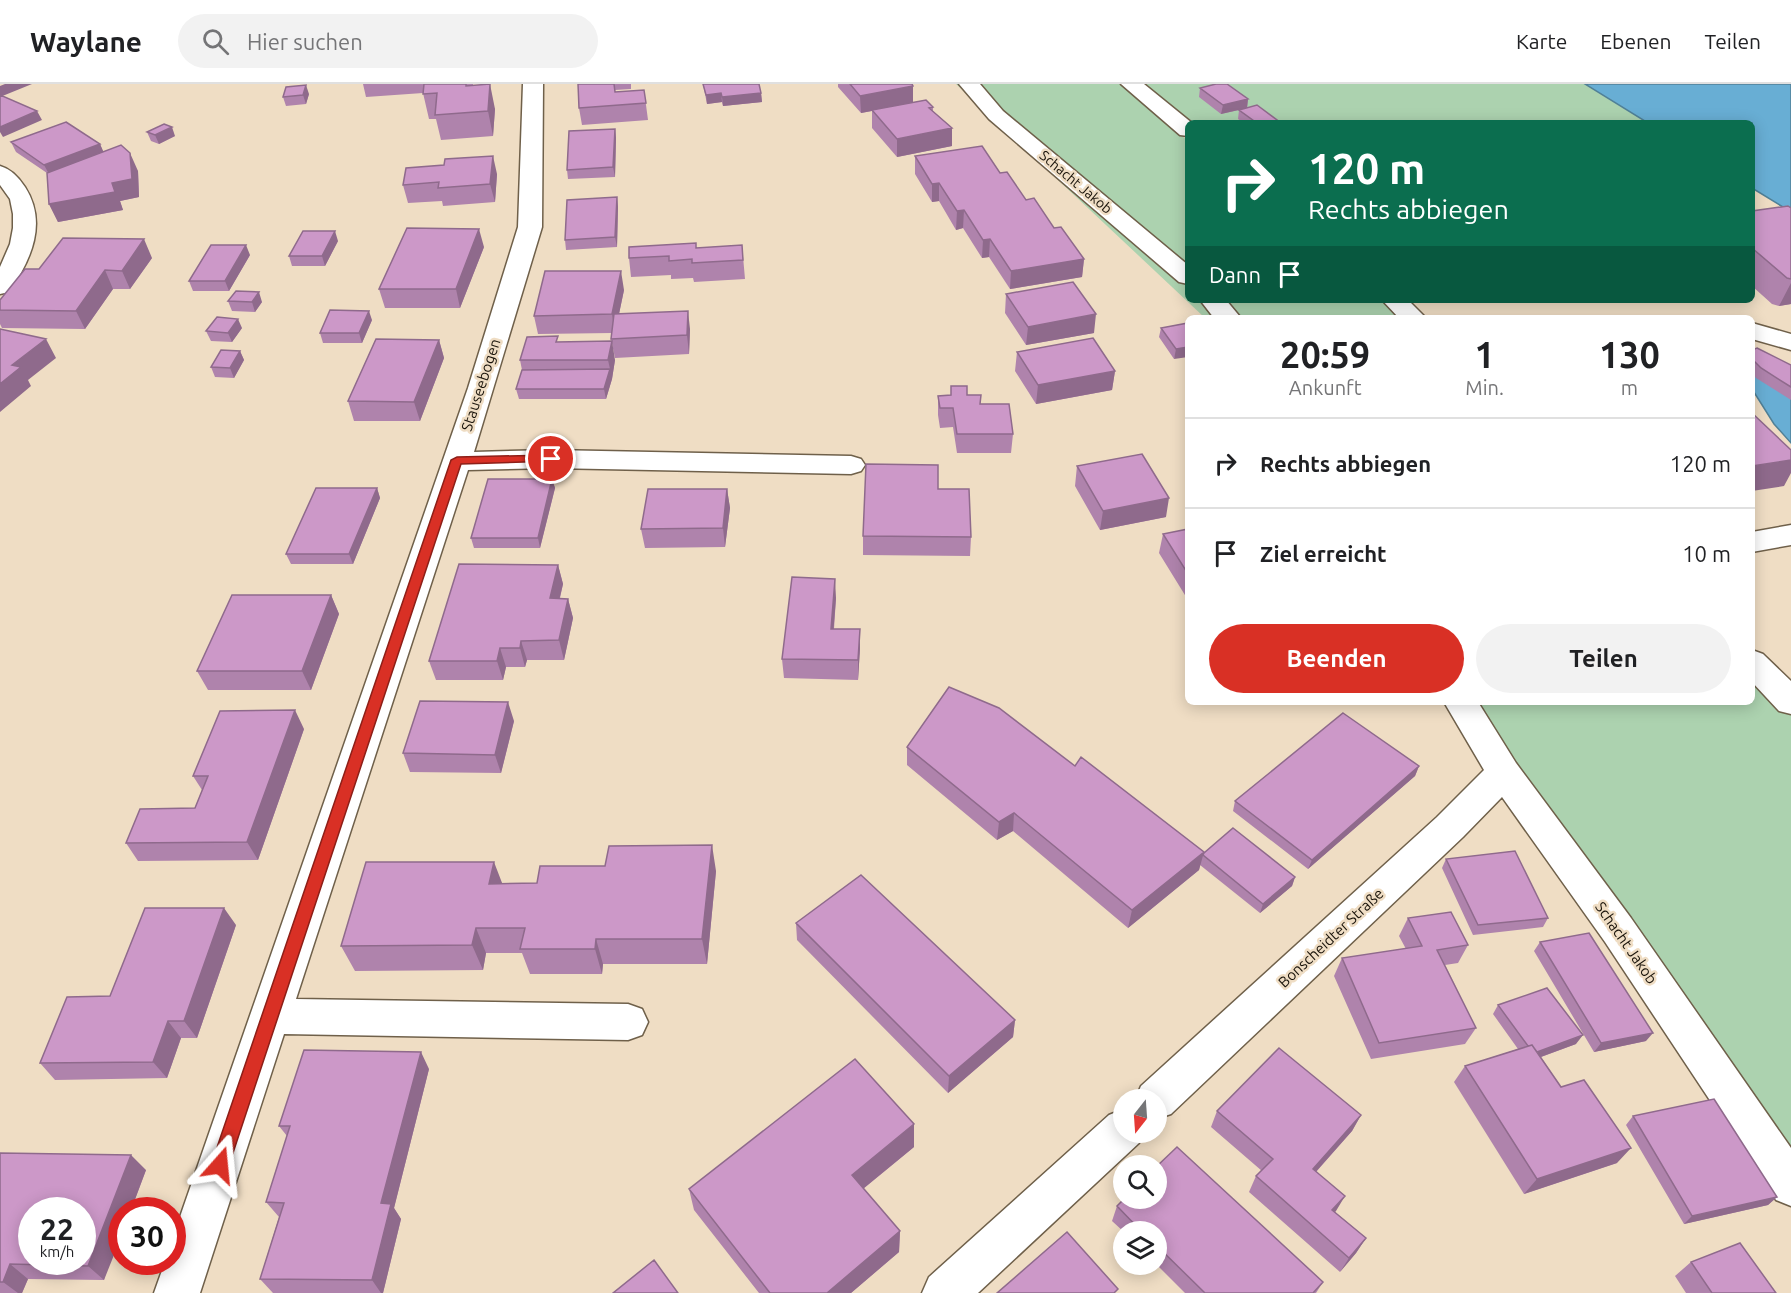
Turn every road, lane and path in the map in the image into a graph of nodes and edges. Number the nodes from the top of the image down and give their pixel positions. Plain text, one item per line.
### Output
1 (533, 84) edge
2 (969, 84) edge
3 (1131, 84) edge
4 (1185, 128) edge
5 (0, 173) edge
6 (1185, 274) edge
7 (0, 287) edge
8 (1215, 303) edge
9 (1397, 303) edge
10 (1225, 315) edge
11 (1410, 315) edge
12 (1755, 331) edge
13 (1786, 335) edge
14 (457, 460) junction
15 (851, 465) dead end
16 (1791, 535) edge
17 (1755, 541) edge
18 (1755, 665) edge
19 (1791, 702) edge
20 (1463, 705) edge
21 (1504, 773) junction
22 (270, 1017) junction
23 (628, 1022) dead end
24 (1167, 1090) edge
25 (1113, 1139) edge
26 (1791, 1185) edge
27 (177, 1293) edge
28 (945, 1293) edge

1 - 14 street, Stauseebogen
2 - 6 street, Schacht Jakob
3 - 4 street
5 - 7 street
8 - 10 street
9 - 11 street
12 - 13 street
14 - 15 street
14 - 22 street, Stauseebogen
16 - 17 street
18 - 19 street
20 - 21 street, Schacht Jakob
21 - 24 street, Bonscheidter Straße
21 - 26 street, Schacht Jakob
22 - 23 street
22 - 27 street, Stauseebogen
25 - 28 street

